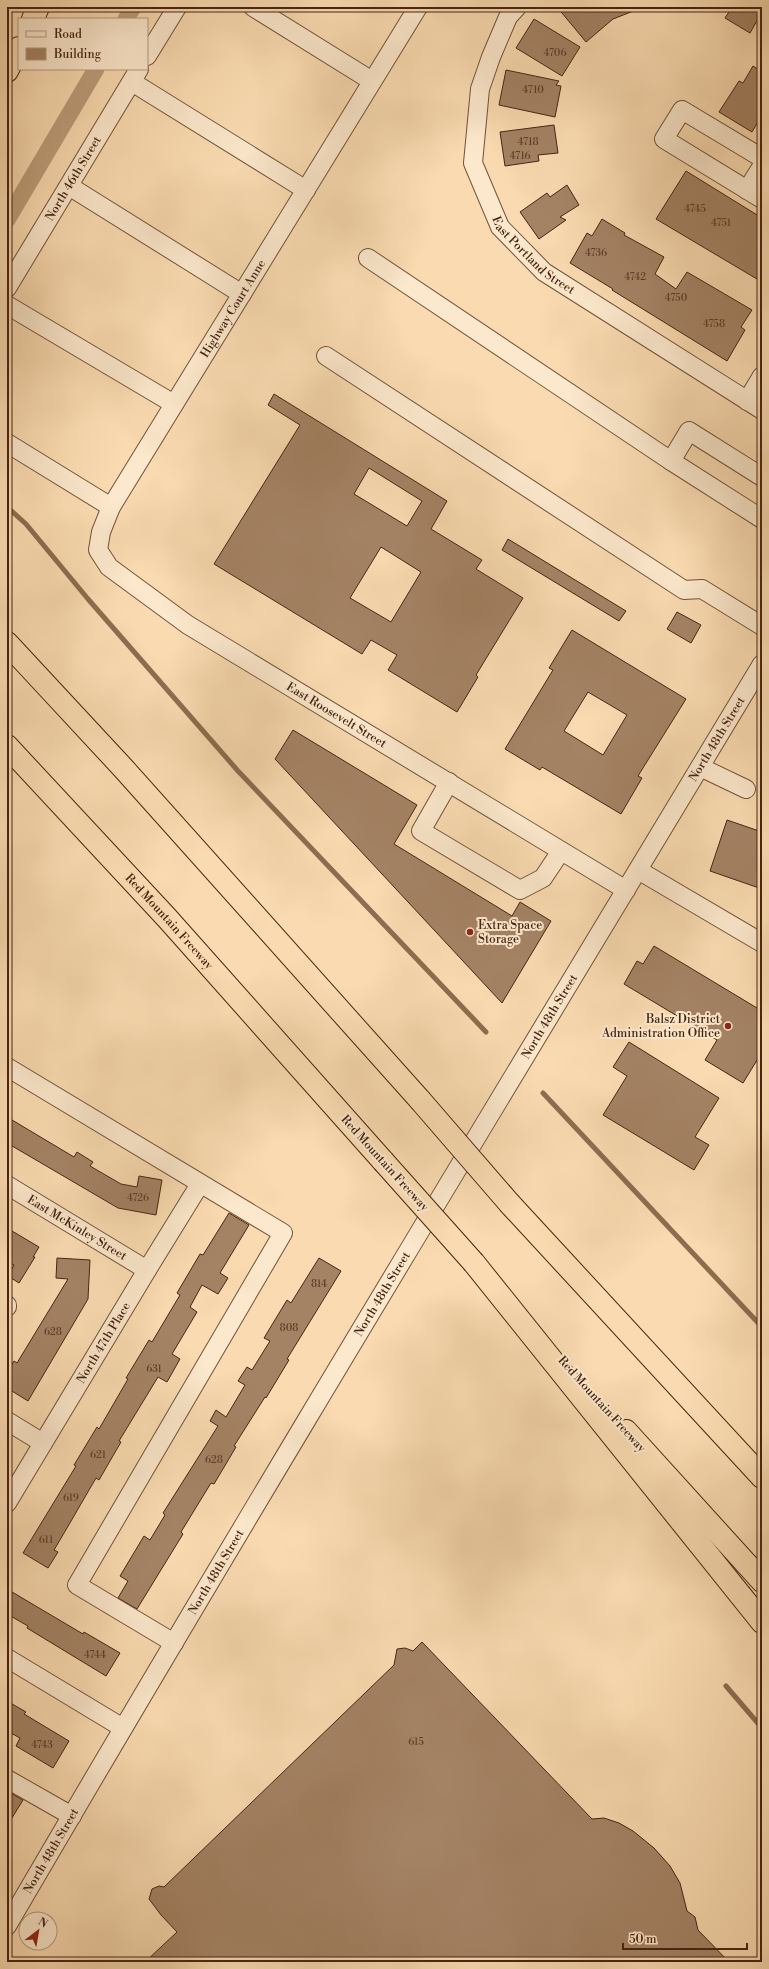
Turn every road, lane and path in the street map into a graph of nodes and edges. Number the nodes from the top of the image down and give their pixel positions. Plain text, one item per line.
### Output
1 (38, 7) edge
2 (177, 7) edge
3 (253, 7) edge
4 (418, 7) edge
5 (518, 7) edge
6 (33, 18) edge
7 (18, 50) edge
8 (148, 54) edge
9 (7, 72) edge
10 (136, 75) edge
11 (372, 81) junction
12 (762, 158) edge
13 (762, 166) edge
14 (69, 186) junction
15 (306, 190) junction
16 (755, 194) edge
17 (368, 258) dead end
18 (7, 288) edge
19 (242, 294) junction
20 (7, 305) edge
21 (326, 356) dead end
22 (762, 376) edge
23 (747, 401) junction
24 (174, 404) junction
25 (762, 410) edge
26 (7, 443) edge
27 (671, 461) junction
28 (762, 477) edge
29 (111, 507) junction
30 (762, 519) edge
31 (762, 626) edge
32 (7, 643) edge
33 (761, 668) edge
34 (7, 746) edge
35 (700, 766) junction
36 (449, 782) junction
37 (746, 789) dead end
38 (561, 851) junction
39 (638, 870) junction
40 (626, 890) junction
41 (762, 944) edge
42 (7, 1067) edge
43 (7, 1184) edge
44 (200, 1184) junction
45 (474, 1263) junction
46 (147, 1270) junction
47 (7, 1421) edge
48 (43, 1443) junction
49 (762, 1477) edge
50 (7, 1503) edge
51 (762, 1581) edge
52 (762, 1622) edge
53 (174, 1643) junction
54 (7, 1658) edge
55 (123, 1728) junction
56 (7, 1779) edge
57 (72, 1816) junction
58 (7, 1926) edge

1 - 6 highway
2 - 8 street
3 - 11 street
4 - 11 street, Highway Court Anne
5 - 23 street, East Portland Street
7 - 9 highway
10 - 14 street, North 46th Street
10 - 15 street
11 - 15 street, Highway Court Anne
12 - 16 street
13 - 16 street
14 - 18 street, North 46th Street
14 - 19 street
15 - 19 street, Highway Court Anne
17 - 27 street
19 - 24 street, Highway Court Anne
20 - 24 street
21 - 31 street
22 - 23 street
23 - 25 street, East Portland Street
24 - 29 street, Highway Court Anne
26 - 29 street
27 - 28 street
27 - 30 street
29 - 36 street, East Roosevelt Street
32 - 49 highway, bridge
33 - 35 street, North 48th Street
34 - 45 highway, Red Mountain Freeway, bridge
35 - 37 street
35 - 39 street, North 48th Street
36 - 38 street, East Roosevelt Street
36 - 38 street
38 - 40 street, East Roosevelt Street
39 - 40 street, North 48th Street
39 - 41 street
40 - 53 street, North 48th Street
42 - 44 street
43 - 46 street, East McKinley Street
44 - 46 street, North 47th Place
44 - 53 street
45 - 51 highway, Red Mountain Freeway
45 - 52 highway
46 - 48 street, North 47th Place
47 - 48 street
48 - 50 street, North 47th Place
53 - 55 street, North 48th Street
54 - 55 street
55 - 57 street, North 48th Street
56 - 57 street
57 - 58 street, North 48th Street

